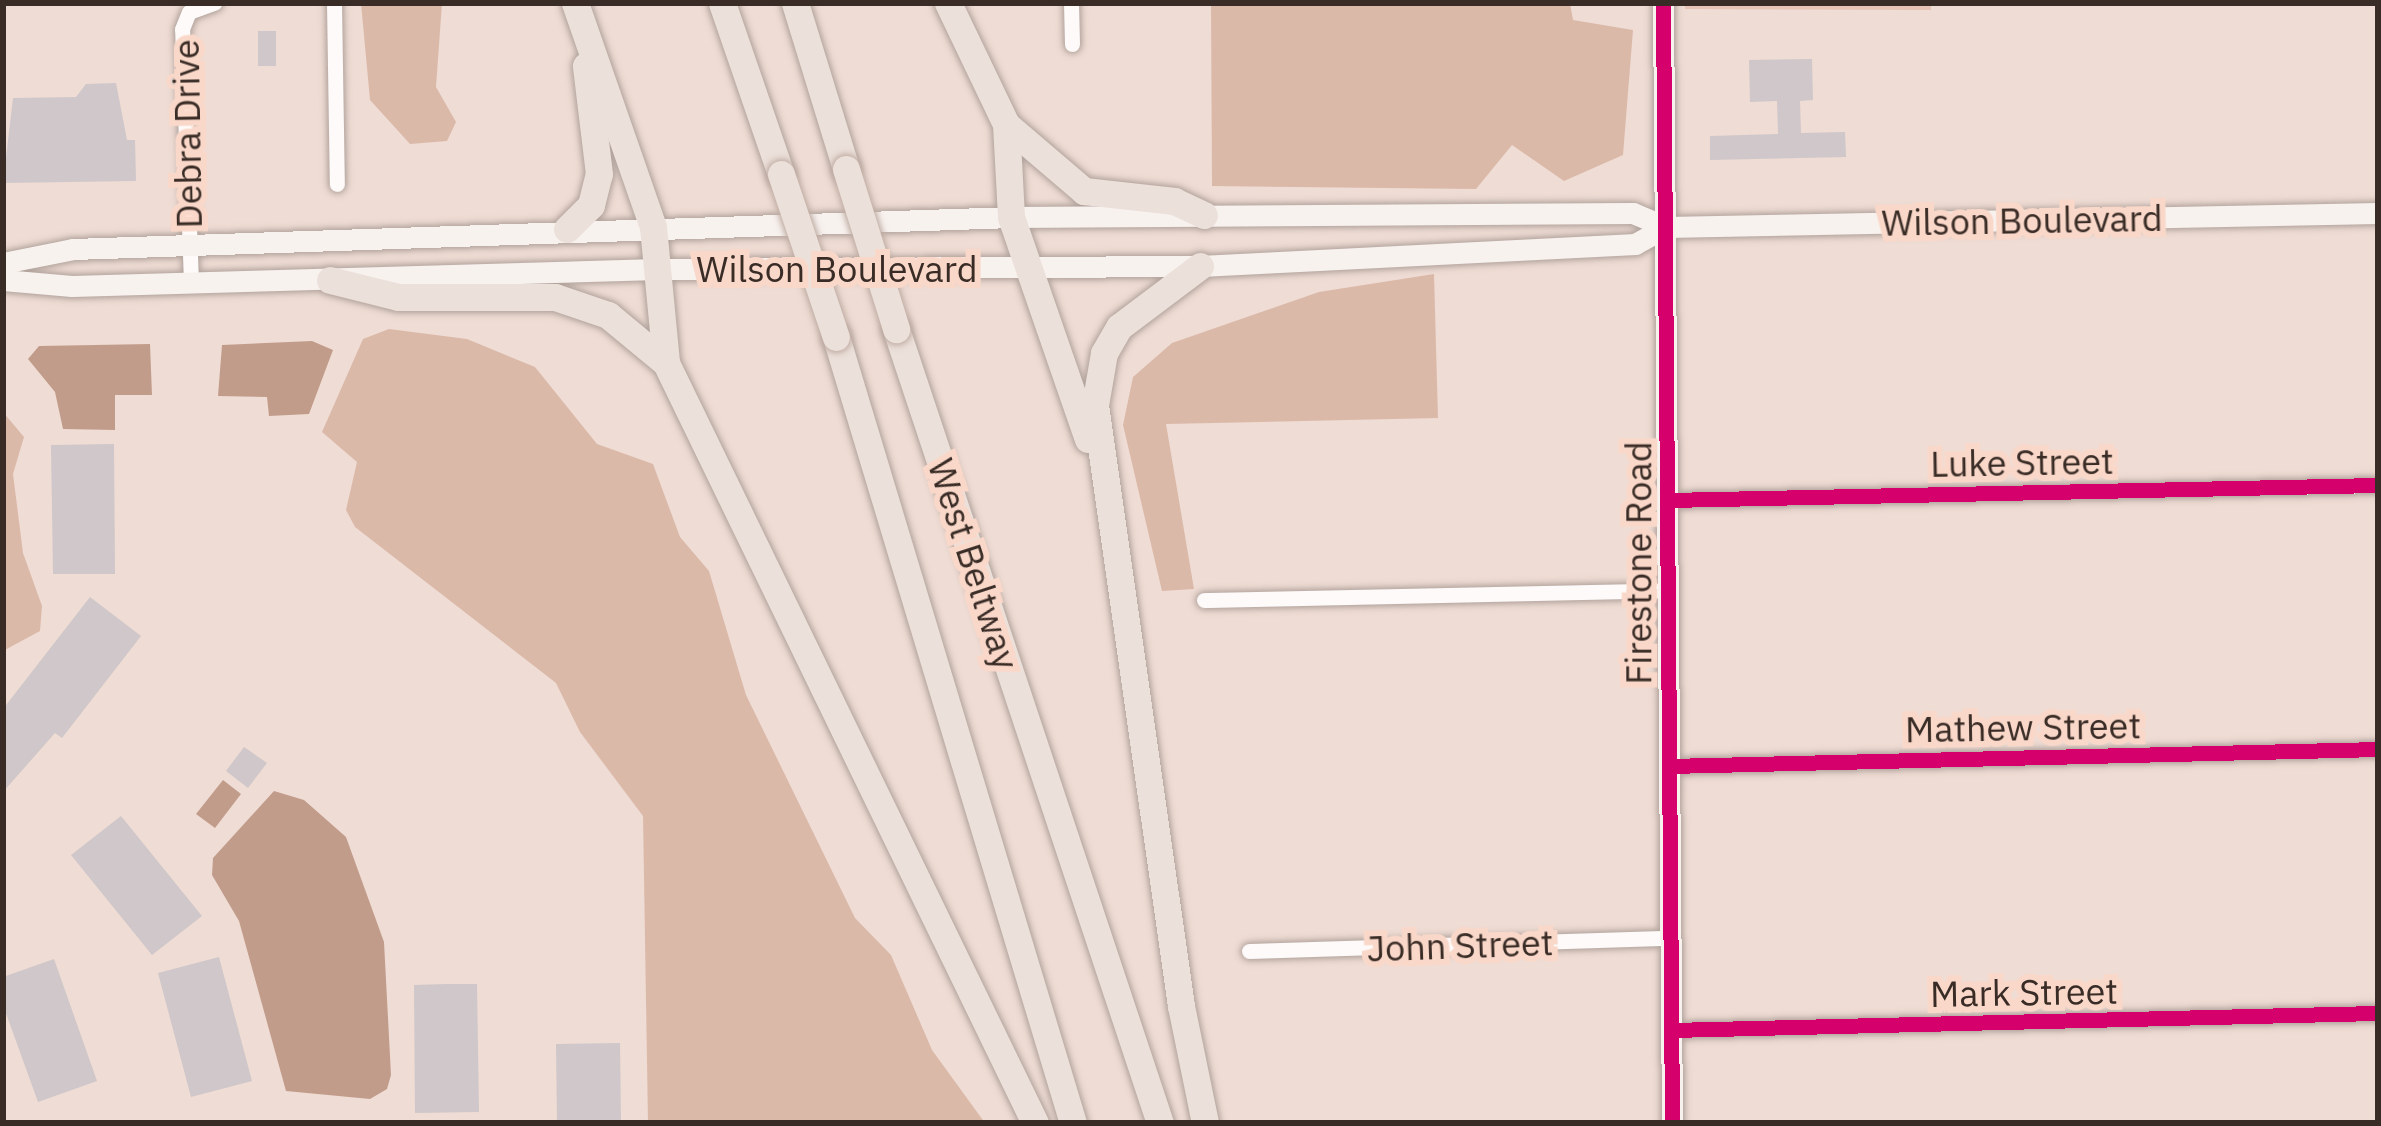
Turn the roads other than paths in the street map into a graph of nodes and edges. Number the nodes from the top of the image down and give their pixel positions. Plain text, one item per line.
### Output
1 (214, 3) edge
2 (334, 3) edge
3 (575, 3) edge
4 (722, 3) edge
5 (795, 3) edge
6 (948, 3) edge
7 (1071, 3) edge
8 (1663, 3) edge
9 (1072, 44) dead end
10 (1006, 124) junction
11 (338, 184) dead end
12 (2378, 212) edge
13 (1204, 215) junction
14 (1011, 217) junction
15 (653, 227) junction
16 (1666, 227) junction
17 (567, 229) junction
18 (190, 244) junction
19 (3, 263) edge
20 (1200, 266) junction
21 (1028, 268) junction
22 (658, 269) junction
23 (3, 280) edge
24 (330, 280) junction
25 (191, 283) junction
26 (666, 363) junction
27 (1099, 472) junction
28 (2378, 485) edge
29 (1668, 500) junction
30 (1668, 590) junction
31 (1204, 600) dead end
32 (2378, 749) edge
33 (1669, 766) junction
34 (1670, 938) junction
35 (1249, 951) dead end
36 (2378, 1013) edge
37 (1671, 1030) junction
38 (1035, 1123) edge
39 (1073, 1123) edge
40 (1160, 1123) edge
41 (1205, 1123) edge
42 (1672, 1123) edge

1 - 18 street, Debra Drive
2 - 11 street
3 - 15 highway
3 - 17 highway
4 - 39 highway, West Beltway, bridge
5 - 40 highway, West Beltway, bridge
6 - 10 highway
7 - 9 street
8 - 16 main road, Firestone Road
10 - 13 highway
10 - 14 highway
12 - 16 main road, Wilson Boulevard
13 - 14 main road, Wilson Boulevard
13 - 16 main road, Wilson Boulevard
14 - 15 main road, Wilson Boulevard
14 - 21 highway
15 - 17 main road, Wilson Boulevard
15 - 22 highway
16 - 20 main road, Wilson Boulevard
16 - 29 main road, Firestone Road
17 - 18 main road, Wilson Boulevard
18 - 19 main road, Wilson Boulevard
18 - 25 street, Debra Drive
20 - 21 main road, Wilson Boulevard
20 - 27 highway
21 - 22 main road, Wilson Boulevard
21 - 27 highway
22 - 24 main road, Wilson Boulevard
22 - 26 highway
23 - 25 main road, Wilson Boulevard
24 - 25 main road, Wilson Boulevard
24 - 26 highway
26 - 38 highway
27 - 41 highway
28 - 29 street, Luke Street
29 - 30 main road, Firestone Road
30 - 31 street
30 - 33 main road, Firestone Road
32 - 33 street, Mathew Street
33 - 34 main road, Firestone Road
34 - 35 street, John Street
34 - 37 main road, Firestone Road
36 - 37 street, Mark Street
37 - 42 main road, Firestone Road

